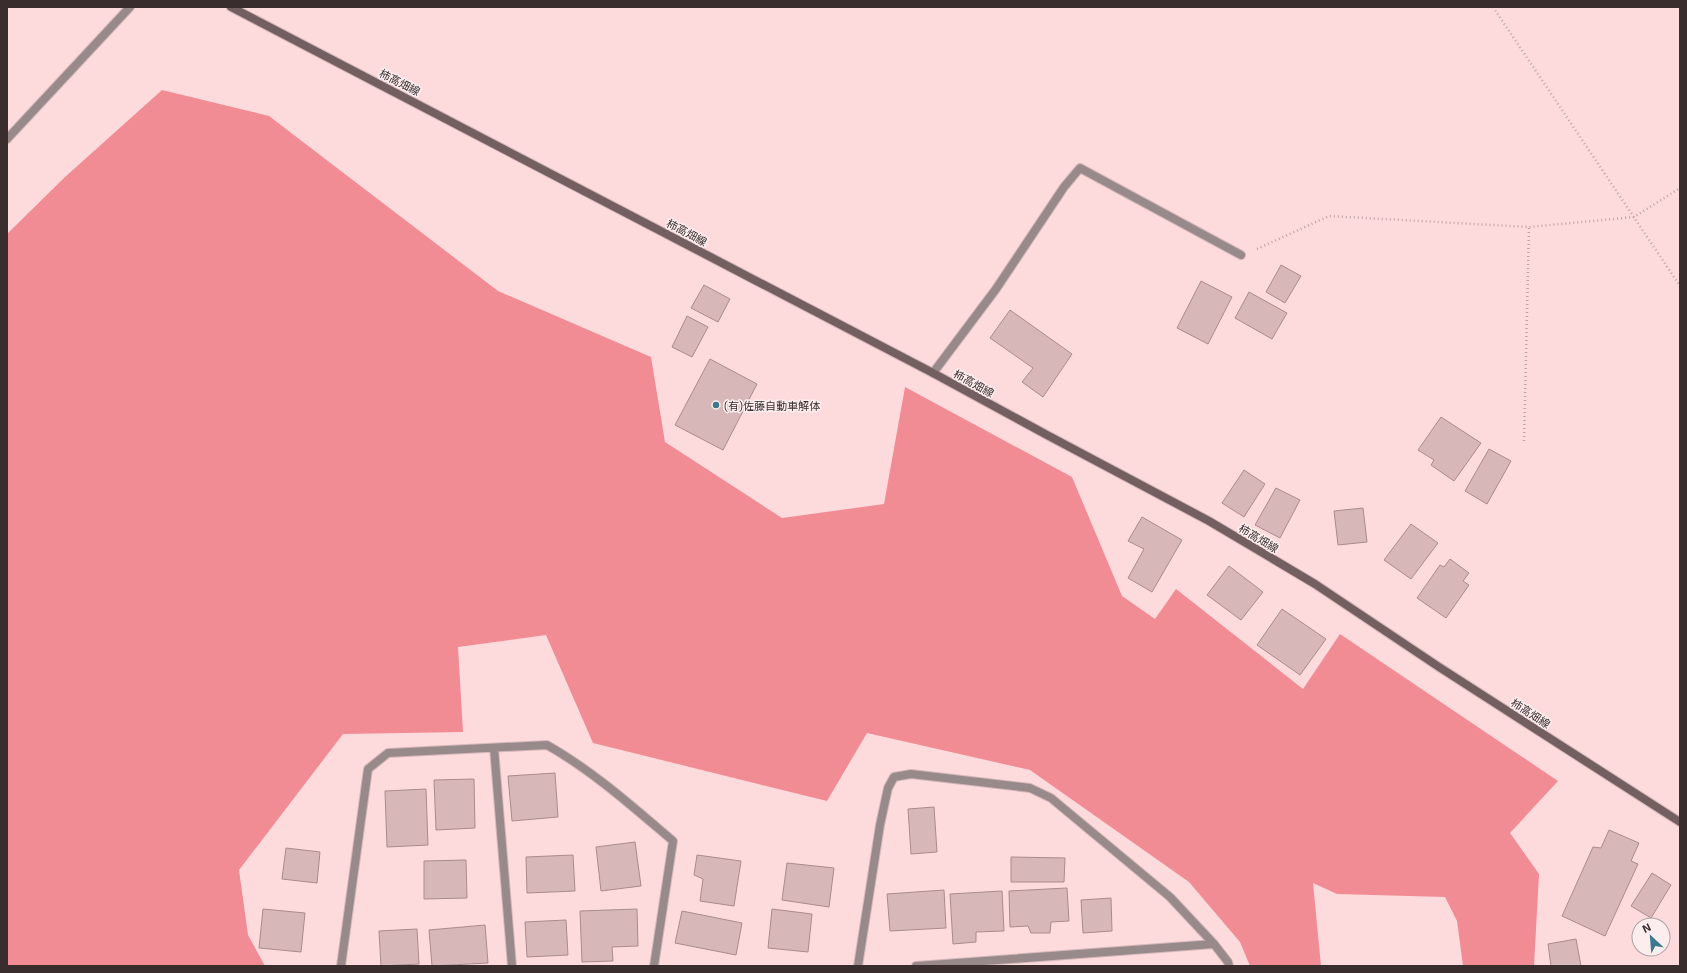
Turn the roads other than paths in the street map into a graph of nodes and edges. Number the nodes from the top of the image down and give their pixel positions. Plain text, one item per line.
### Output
1 (130, 7) edge
2 (231, 7) edge
3 (7, 139) edge
4 (1241, 256) road end
5 (933, 373) junction
6 (494, 748) junction
7 (1680, 822) edge
8 (1214, 944) junction
9 (341, 966) edge
10 (512, 966) edge
11 (654, 966) edge
12 (858, 966) edge
13 (916, 966) edge
14 (1229, 966) edge

1 - 3 street
2 - 5 main road, 柿高畑線
4 - 5 street
5 - 7 main road, 柿高畑線
6 - 9 street
6 - 10 street
6 - 11 street
8 - 12 street
8 - 13 street
8 - 14 street

